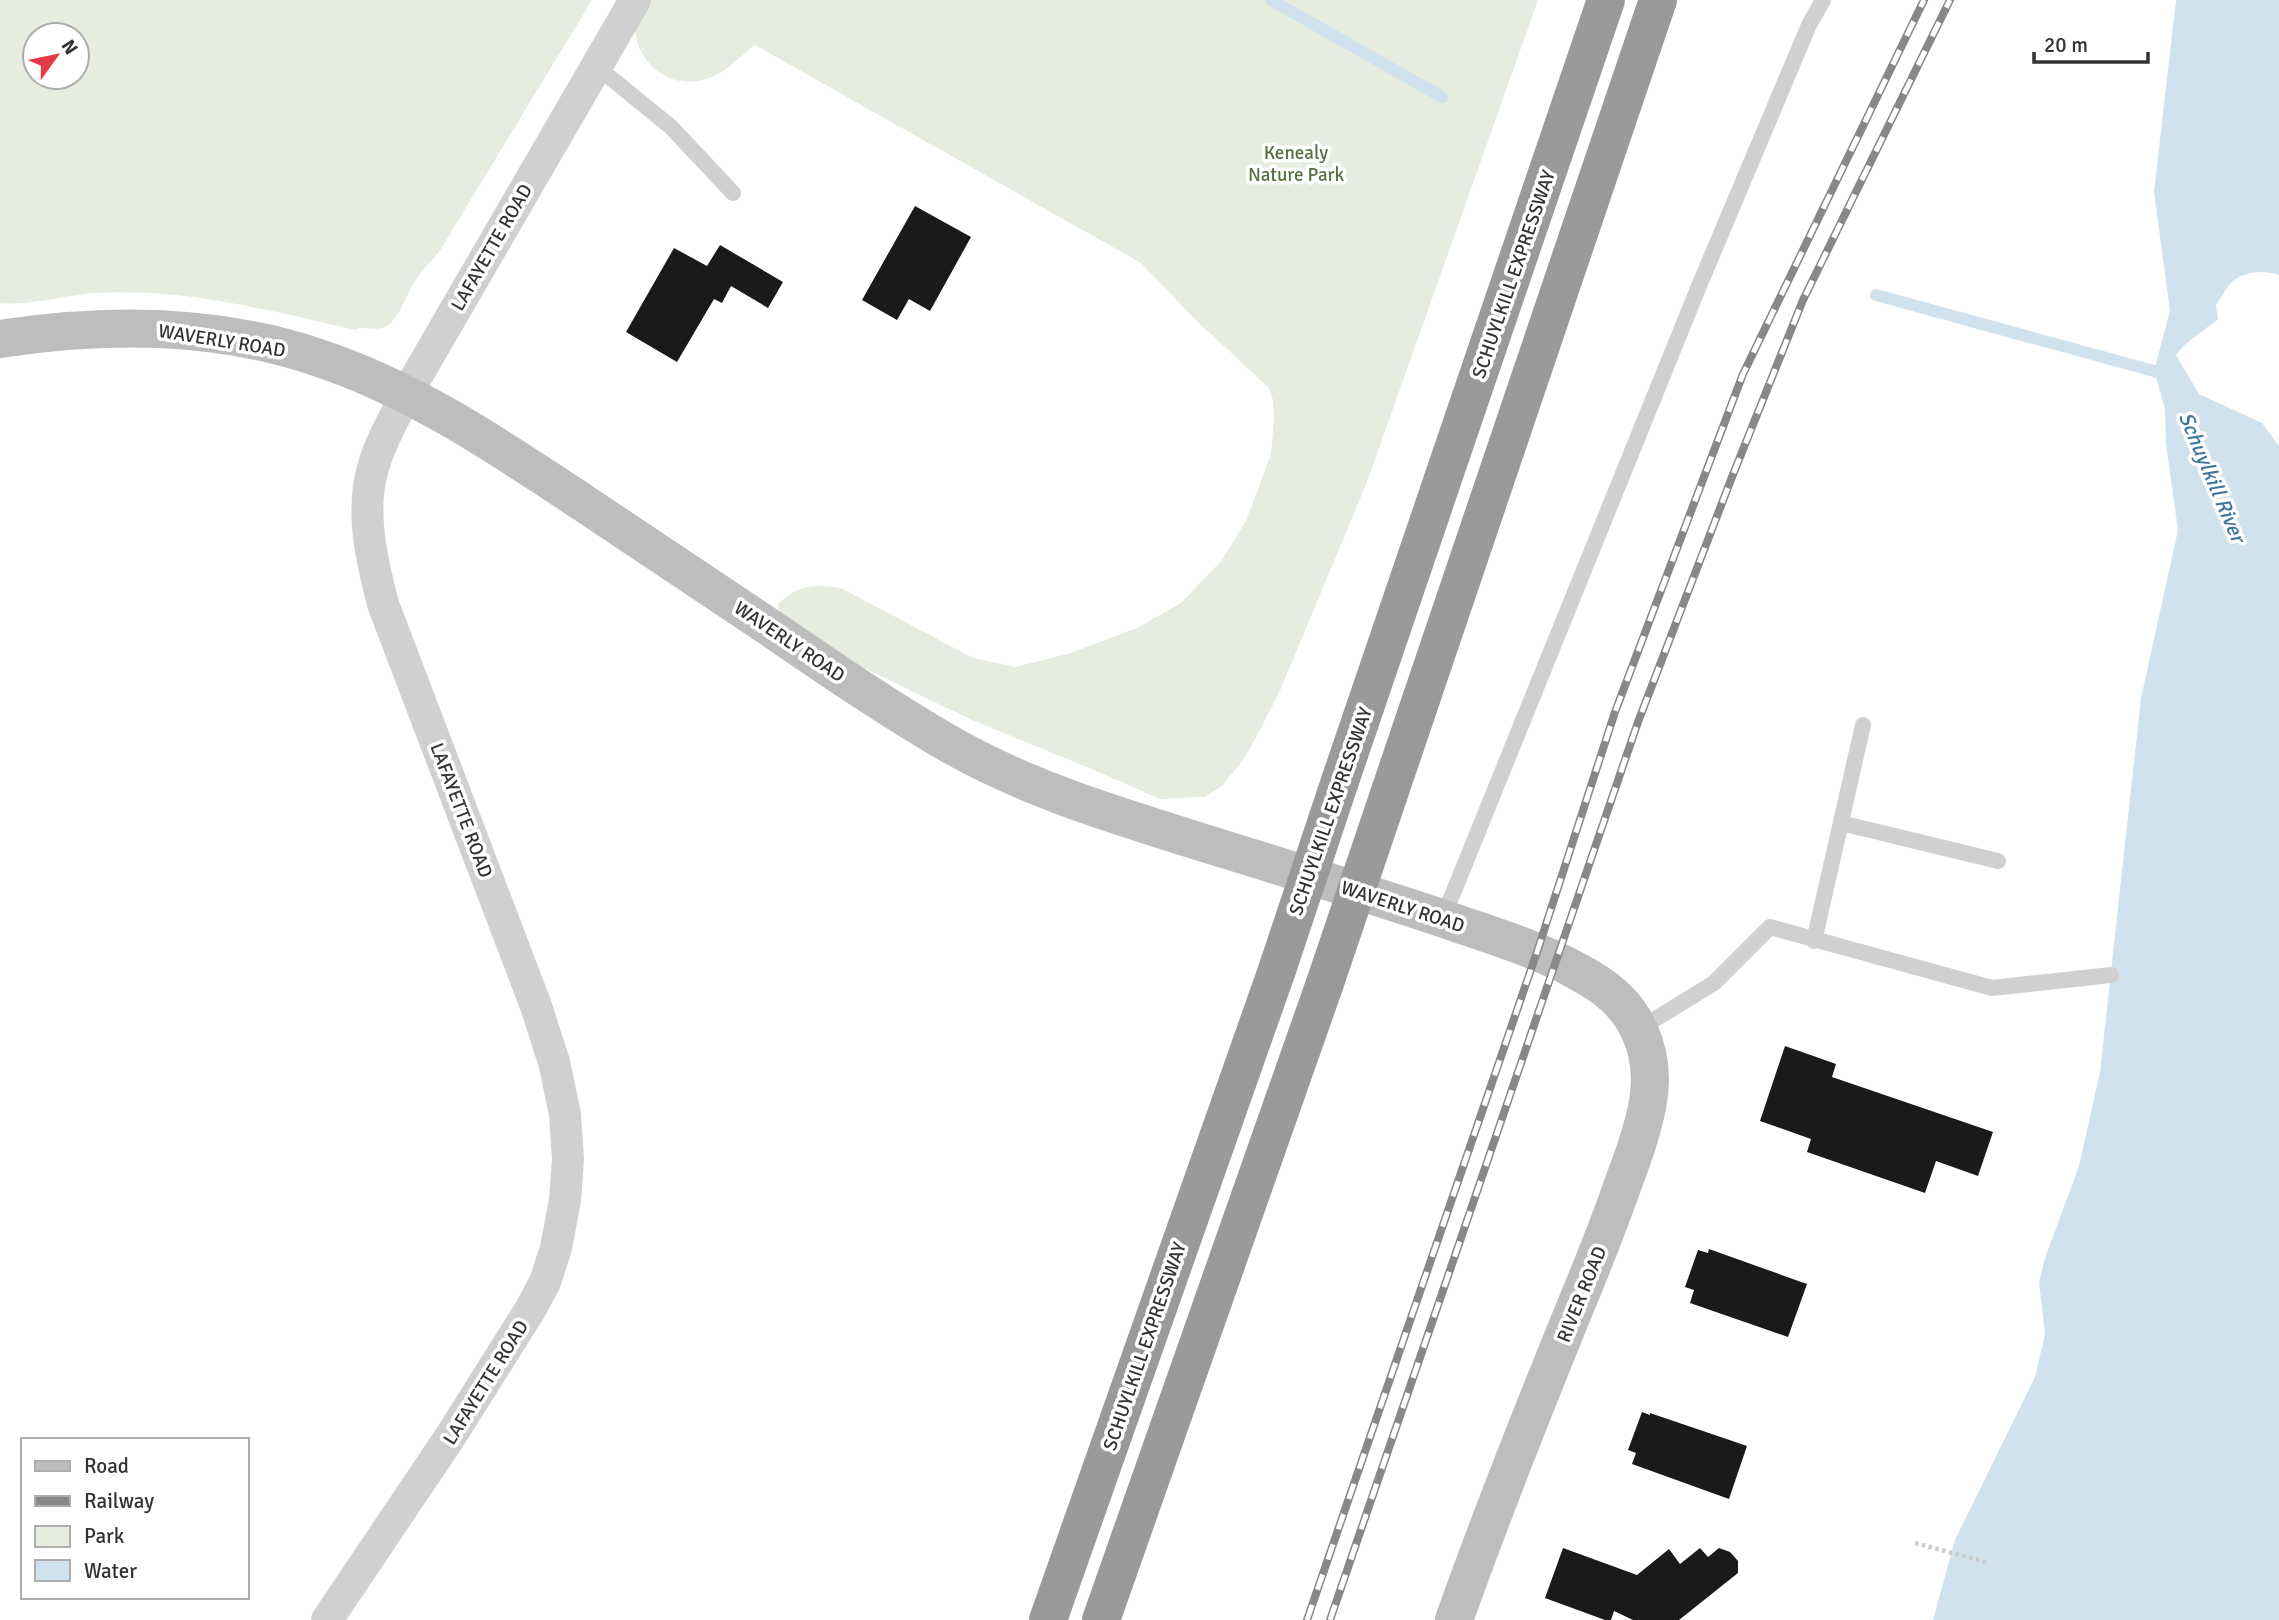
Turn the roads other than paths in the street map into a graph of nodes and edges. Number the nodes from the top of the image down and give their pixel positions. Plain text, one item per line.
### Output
1 (635, 0) edge
2 (1606, 0) edge
3 (1658, 0) edge
4 (1823, 0) edge
5 (596, 66) junction
6 (733, 193) dead end
7 (0, 339) edge
8 (407, 393) junction
9 (1863, 725) dead end
10 (1841, 823) junction
11 (1998, 861) dead end
12 (1443, 918) junction
13 (1814, 940) junction
14 (2111, 975) dead end
15 (1591, 979) joint
16 (1639, 1029) junction
17 (327, 1620) edge
18 (1048, 1620) edge
19 (1101, 1620) edge
20 (1454, 1620) edge

1 - 5 street, LAFAYETTE ROAD
2 - 18 highway, SCHUYLKILL EXPRESSWAY, bridge
3 - 19 highway, bridge
4 - 12 lane
5 - 6 lane
5 - 8 street, LAFAYETTE ROAD
7 - 8 street, WAVERLY ROAD
8 - 12 street, WAVERLY ROAD
8 - 17 street, LAFAYETTE ROAD
9 - 10 lane
10 - 11 lane
10 - 13 lane
12 - 15 street, WAVERLY ROAD
13 - 14 lane
13 - 16 lane
15 - 16 street, RIVER ROAD
16 - 20 street, RIVER ROAD

